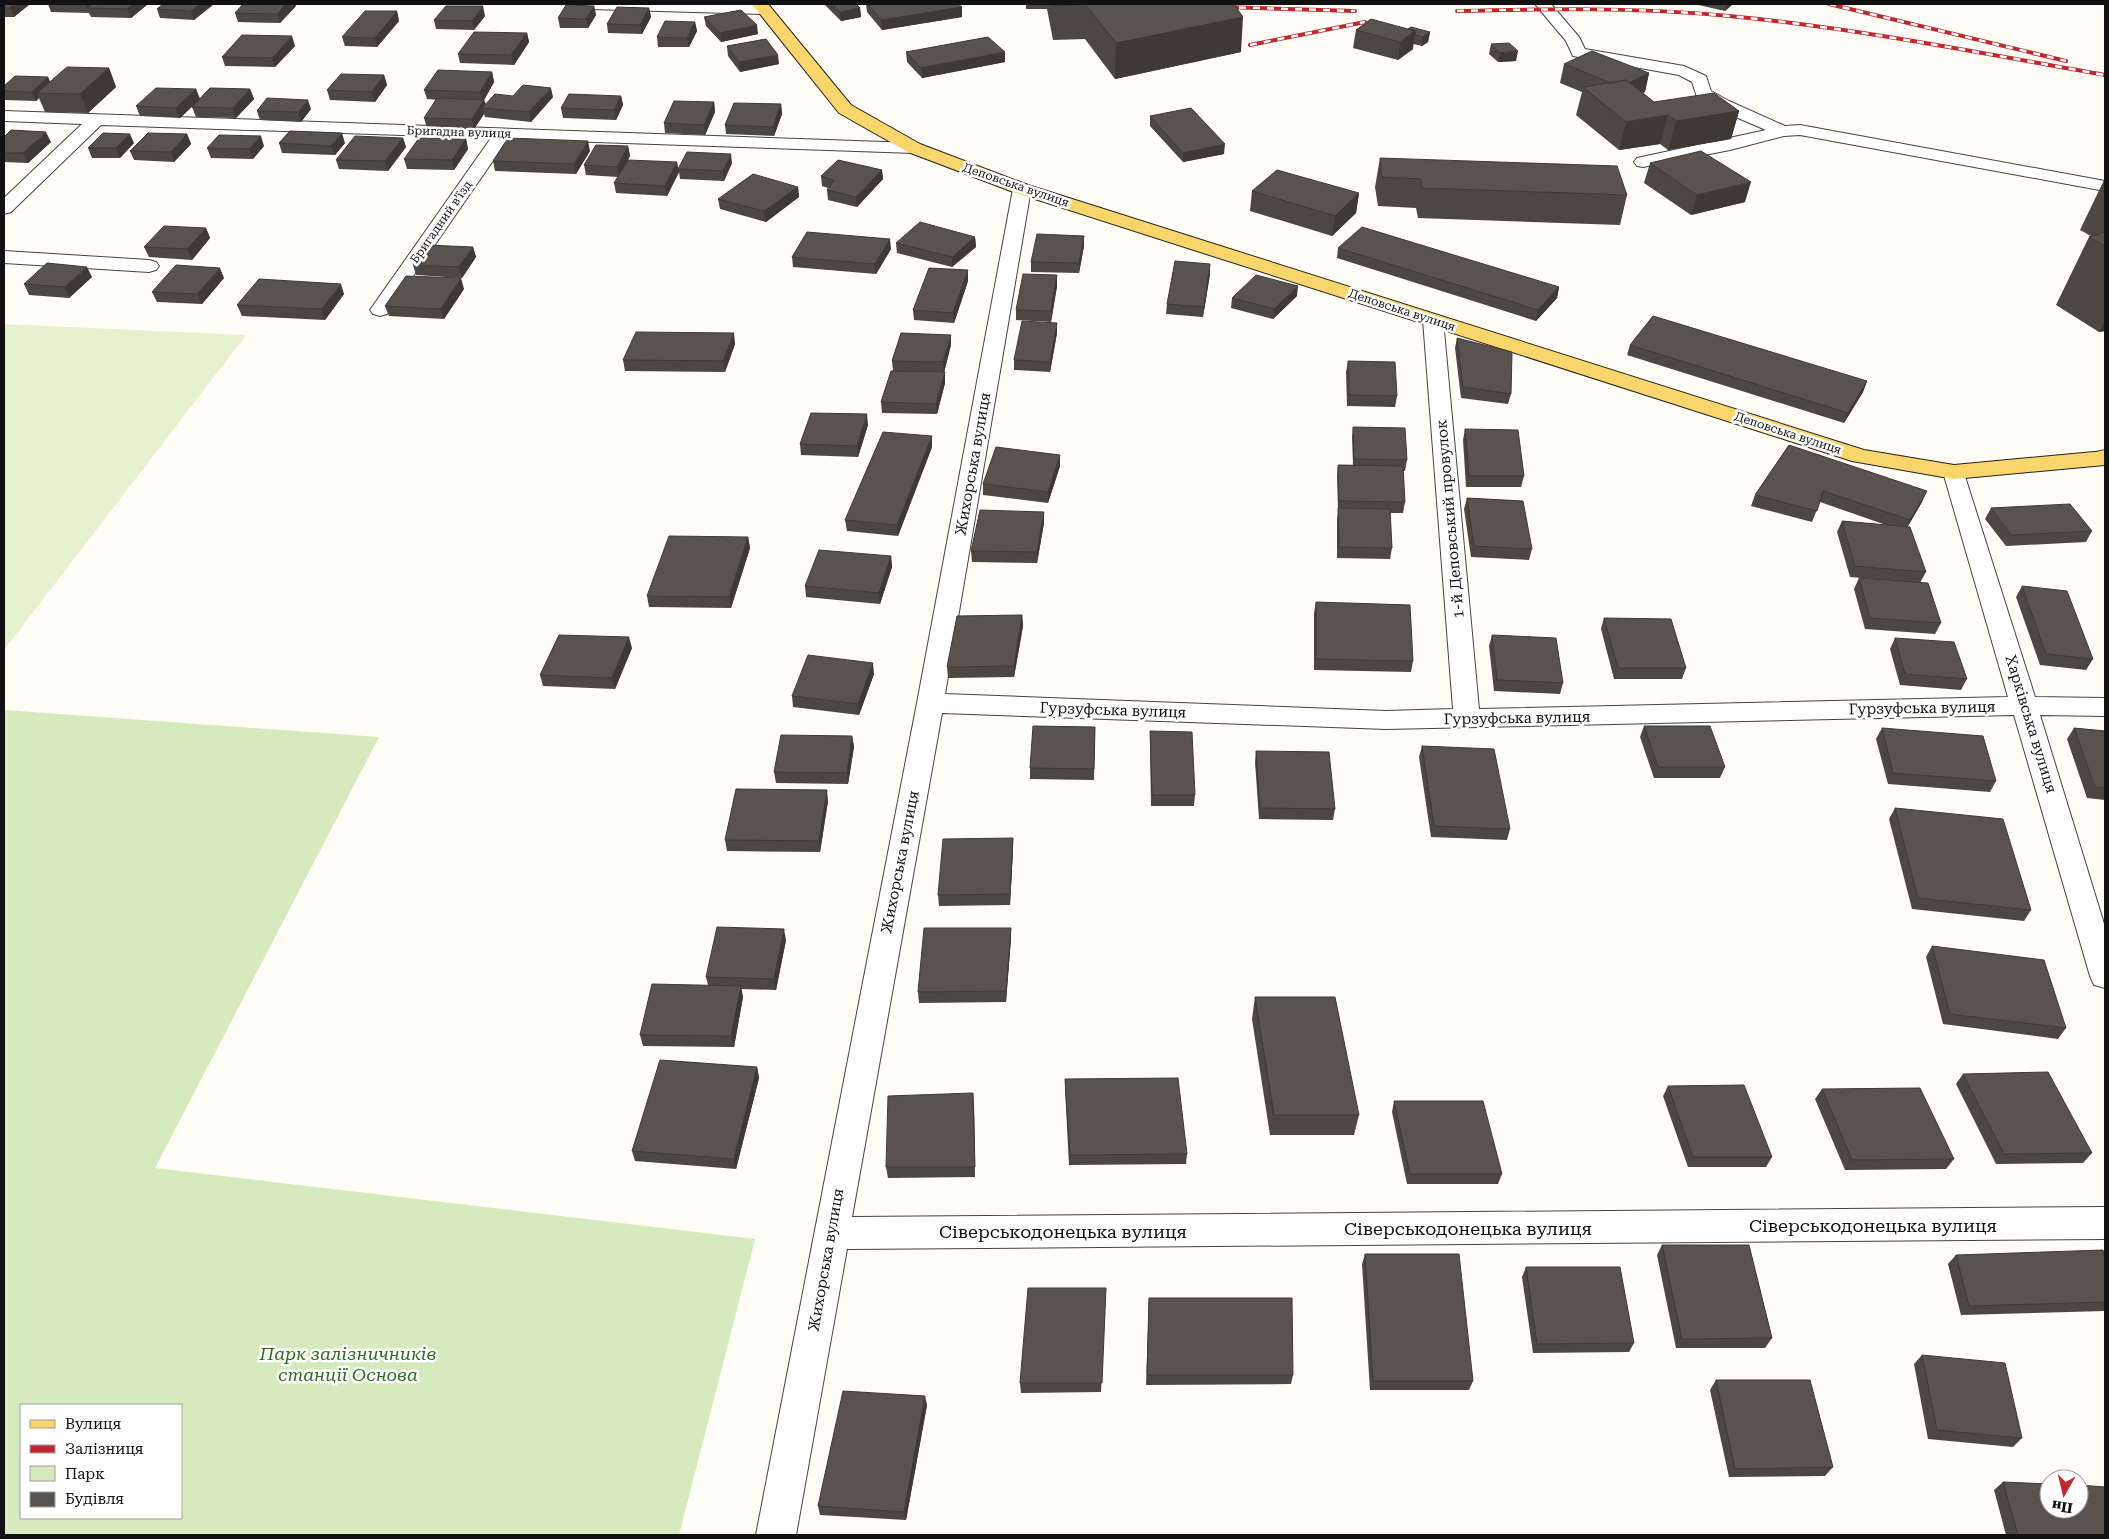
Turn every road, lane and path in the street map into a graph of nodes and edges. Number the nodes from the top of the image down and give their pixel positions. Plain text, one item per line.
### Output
1 (590, 4) edge
2 (1543, 4) edge
3 (762, 6) edge
4 (4, 116) edge
5 (96, 120) junction
6 (1783, 131) junction
7 (503, 134) junction
8 (914, 148) junction
9 (1643, 162) dead end
10 (2105, 186) edge
11 (1022, 189) junction
12 (4, 208) edge
13 (4, 257) edge
14 (149, 266) dead end
15 (380, 310) dead end
16 (1433, 320) junction
17 (2105, 458) edge
18 (1954, 472) junction
19 (930, 703) junction
20 (2026, 706) junction
21 (2105, 707) edge
22 (1467, 719) junction
23 (2105, 976) edge
24 (2105, 1223) edge
25 (831, 1233) junction
26 (776, 1535) edge

1 - 3 street
2 - 6 street
3 - 8 main road, Деповська вулиця
4 - 5 street, Бригадна вулиця
5 - 7 street, Бригадна вулиця
5 - 12 street
6 - 9 street
6 - 10 street
7 - 8 street, Бригадна вулиця
7 - 15 street, Бригадний в’їзд
8 - 11 main road, Деповська вулиця
11 - 16 main road, Деповська вулиця
11 - 19 street, Жихорська вулиця
13 - 14 street
16 - 18 main road, Деповська вулиця
16 - 22 street, 1-й Деповський провулок
17 - 18 main road, Деповська вулиця
18 - 20 street, Харківська вулиця
19 - 22 street, Гурзуфська вулиця
19 - 25 street, Жихорська вулиця
20 - 21 street, Гурзуфська вулиця
20 - 22 street, Гурзуфська вулиця
20 - 23 street, Харківська вулиця
24 - 25 street, Сіверськодонецька вулиця
25 - 26 street, Жихорська вулиця

